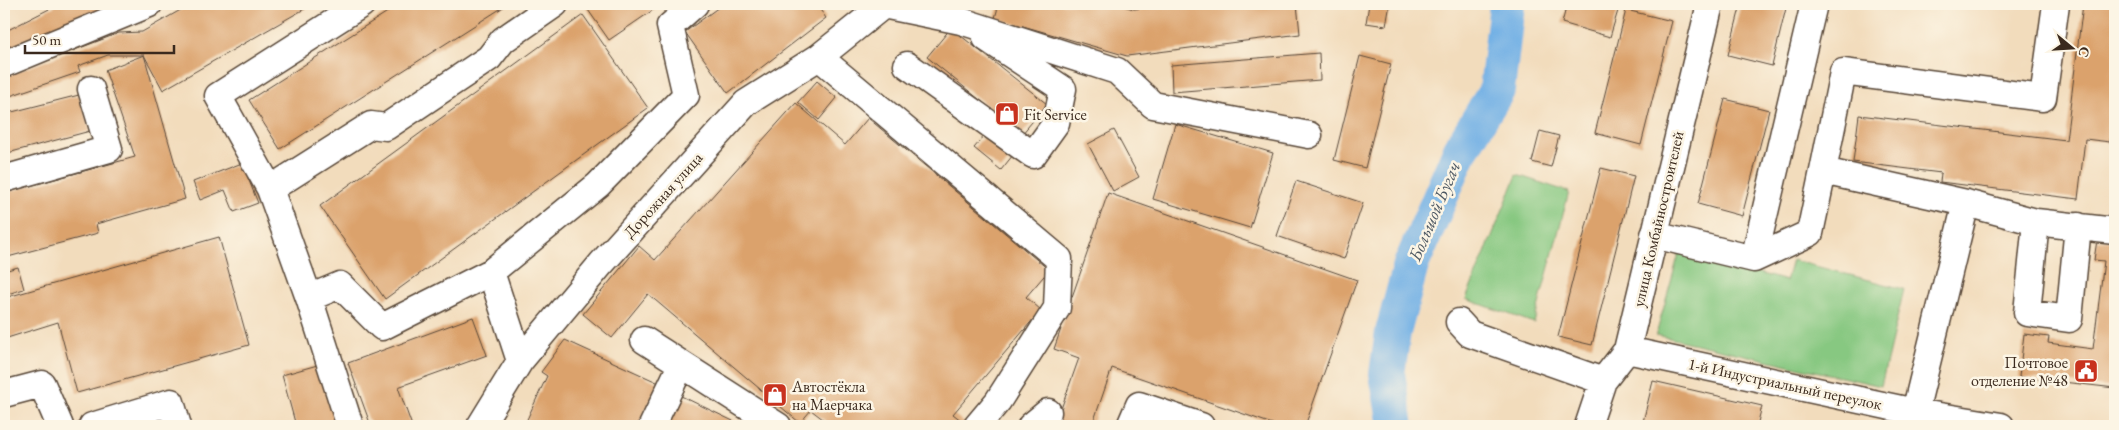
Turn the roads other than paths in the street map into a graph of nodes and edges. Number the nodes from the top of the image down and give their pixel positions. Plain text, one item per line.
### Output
1 (149, 4) edge
2 (362, 4) edge
3 (555, 4) edge
4 (695, 4) edge
5 (884, 4) edge
6 (1710, 4) edge
7 (1814, 4) edge
8 (2056, 4) edge
9 (961, 21) junction
10 (818, 57) junction
11 (4, 64) edge
12 (907, 65) dead end
13 (91, 89) dead end
14 (1309, 136) dead end
15 (1823, 171) junction
16 (4, 179) edge
17 (270, 189) junction
18 (1966, 203) junction
19 (2036, 222) junction
20 (2078, 226) junction
21 (2115, 232) edge
22 (1654, 235) junction
23 (1754, 259) junction
24 (491, 272) junction
25 (309, 298) junction
26 (1459, 322) dead end
27 (644, 340) dead end
28 (1627, 350) junction
29 (520, 361) junction
30 (681, 365) junction
31 (1603, 381) junction
32 (4, 394) edge
33 (1915, 412) junction
34 (765, 423) edge
35 (60, 426) edge
36 (92, 426) edge
37 (178, 426) edge
38 (350, 426) edge
39 (480, 426) edge
40 (652, 426) edge
41 (977, 426) edge
42 (1130, 426) edge
43 (1201, 426) edge
44 (1588, 426) edge
45 (2001, 426) edge

1 - 11 street
2 - 17 street
3 - 17 street
4 - 24 street
5 - 9 street
5 - 10 street, Дорожная улица
6 - 22 street, улица Комбайностроителей
7 - 23 street
8 - 15 street
9 - 12 street
9 - 14 street
10 - 29 street, Дорожная улица
10 - 41 street
13 - 16 street
15 - 18 street
15 - 23 street
17 - 25 street
18 - 19 street
18 - 33 street
19 - 20 street
19 - 20 street
20 - 21 street
22 - 23 street
22 - 28 street, улица Комбайностроителей
24 - 25 street
24 - 29 street
25 - 38 street
26 - 31 street
27 - 30 street
28 - 31 street, улица Комбайностроителей
28 - 33 street, 1-й Индустриальный переулок
29 - 39 street, Дорожная улица
30 - 34 street
30 - 40 street
31 - 44 street, улица Комбайностроителей
32 - 35 street
33 - 45 street, 1-й Индустриальный переулок
36 - 37 street
42 - 43 street

